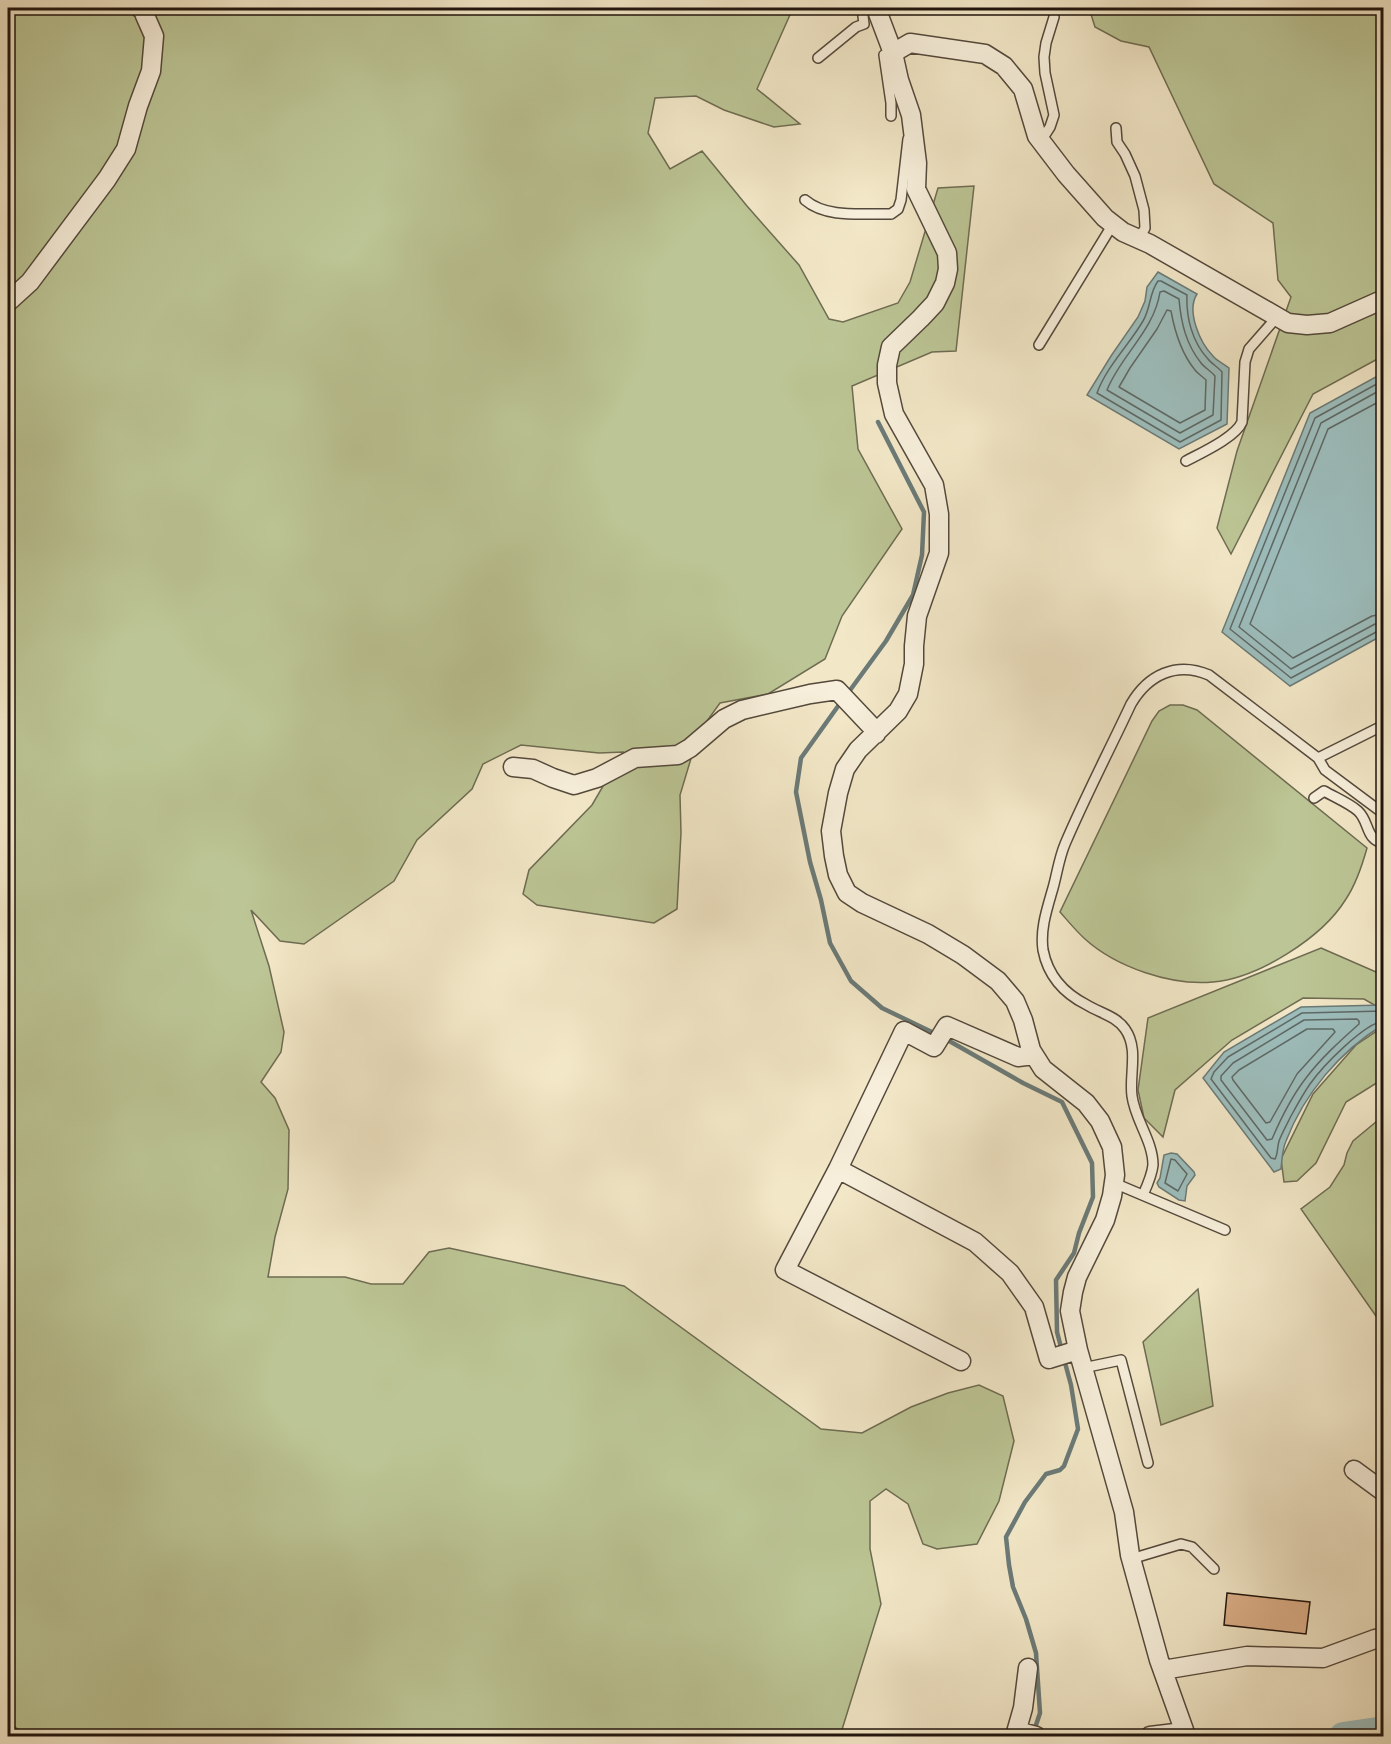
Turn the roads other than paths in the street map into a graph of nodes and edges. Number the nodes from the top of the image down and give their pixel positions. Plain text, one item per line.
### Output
1 (140, 8) edge
2 (862, 8) edge
3 (876, 8) edge
4 (1054, 17) dead end
5 (893, 53) junction
6 (818, 58) dead end
7 (891, 116) dead end
8 (912, 126) junction
9 (1116, 128) dead end
10 (1041, 141) junction
11 (806, 200) dead end
12 (1113, 224) junction
13 (1139, 239) junction
14 (1383, 299) edge
15 (8, 302) edge
16 (1277, 317) junction
17 (1039, 345) dead end
18 (1186, 461) dead end
19 (1383, 724) edge
20 (876, 734) junction
21 (1318, 758) junction
22 (513, 767) dead end
23 (1314, 798) dead end
24 (1383, 814) edge
25 (1383, 843) edge
26 (1034, 1055) junction
27 (838, 1169) junction
28 (1114, 1183) junction
29 (1143, 1195) junction
30 (1225, 1230) dead end
31 (1077, 1350) junction
32 (961, 1361) dead end
33 (1083, 1368) junction
34 (1148, 1462) dead end
35 (1354, 1470) dead end
36 (1383, 1492) edge
37 (1131, 1559) junction
38 (1214, 1569) dead end
39 (1383, 1638) edge
40 (1028, 1668) dead end
41 (1163, 1670) junction
42 (1185, 1733) edge
43 (1016, 1734) edge
44 (1036, 1737) edge
45 (1150, 1737) edge

1 - 15 street
2 - 6 lane
3 - 5 street
4 - 10 lane
5 - 7 lane
5 - 8 street
5 - 10 street
8 - 11 lane
8 - 20 street
9 - 13 lane
10 - 12 street
12 - 13 street
12 - 17 lane
13 - 16 street
14 - 16 street
16 - 18 lane
19 - 21 lane
20 - 22 street
20 - 26 street
21 - 24 lane
21 - 29 lane
23 - 25 lane
26 - 27 street
26 - 28 street
27 - 31 street
27 - 32 street
28 - 29 lane
28 - 31 street
29 - 30 lane
31 - 33 street
33 - 34 lane
33 - 37 street
35 - 36 street
37 - 38 lane
37 - 41 street
39 - 41 street
40 - 43 street
41 - 42 street
42 - 45 street
43 - 44 street

